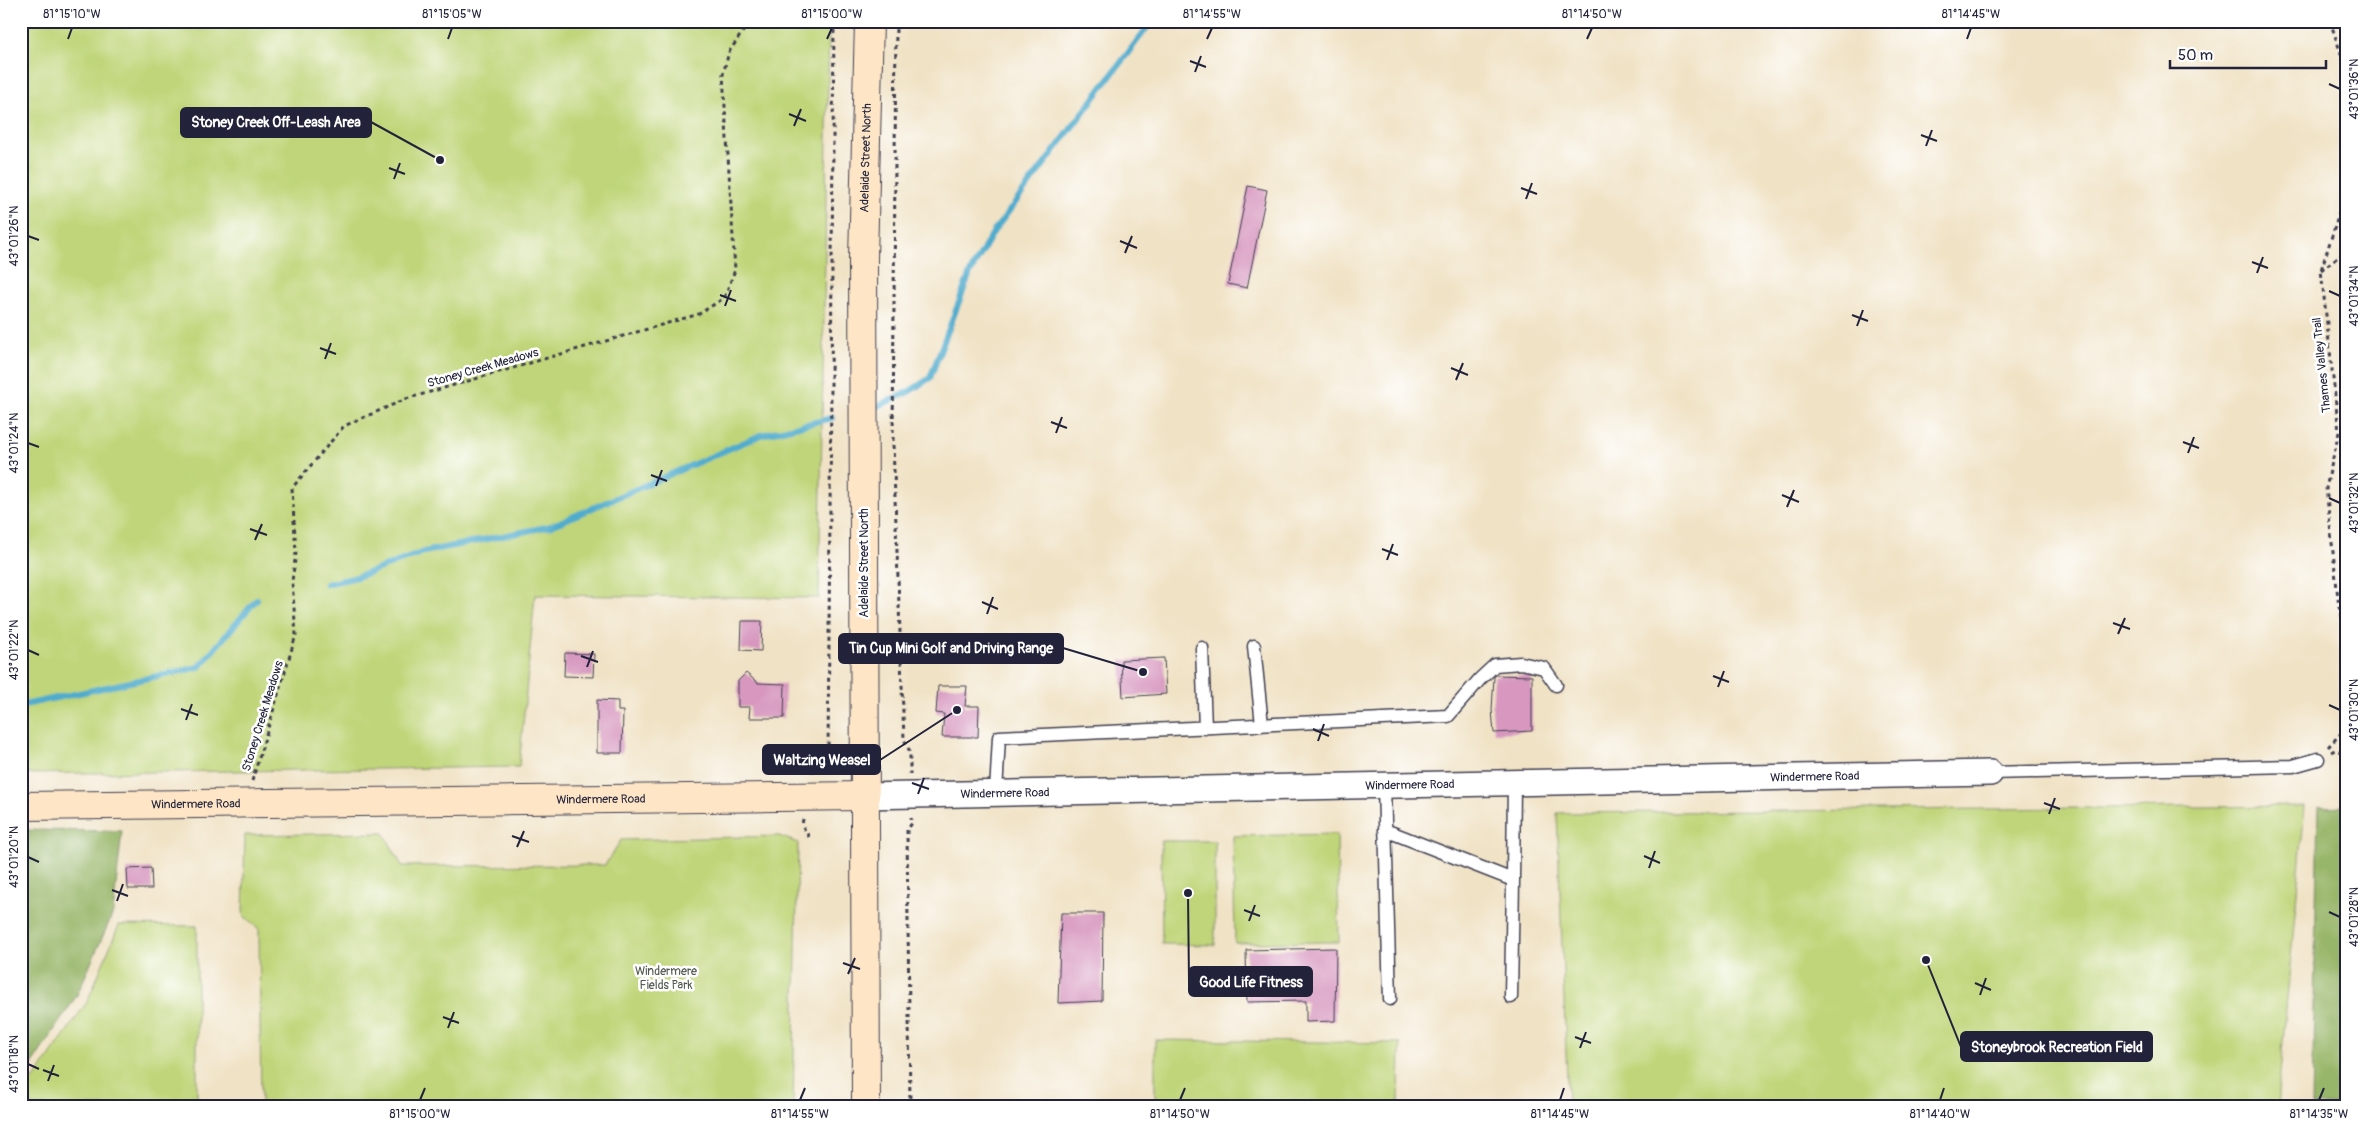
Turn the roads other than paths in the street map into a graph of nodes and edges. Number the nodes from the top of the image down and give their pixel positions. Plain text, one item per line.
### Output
1 (869, 21) edge
2 (1254, 646) dead end
3 (1202, 648) dead end
4 (1556, 685) dead end
5 (1262, 725) junction
6 (1205, 728) junction
7 (2318, 759) road end
8 (1990, 773) joint
9 (1514, 783) junction
10 (1384, 785) junction
11 (996, 793) junction
12 (864, 796) junction
13 (34, 805) edge
14 (1386, 830) junction
15 (1514, 880) junction
16 (1511, 996) dead end
17 (1390, 999) dead end
18 (866, 1106) edge

1 - 12 main road, Adelaide Street North
2 - 5 lane
3 - 6 lane
4 - 5 lane
5 - 6 lane
6 - 11 lane
7 - 8 lane
8 - 9 street, Windermere Road
9 - 10 street, Windermere Road
9 - 15 lane
10 - 11 street, Windermere Road
10 - 14 lane
11 - 12 street, Windermere Road
12 - 13 main road, Windermere Road
12 - 18 main road, Adelaide Street North
14 - 15 lane
14 - 17 lane
15 - 16 lane

